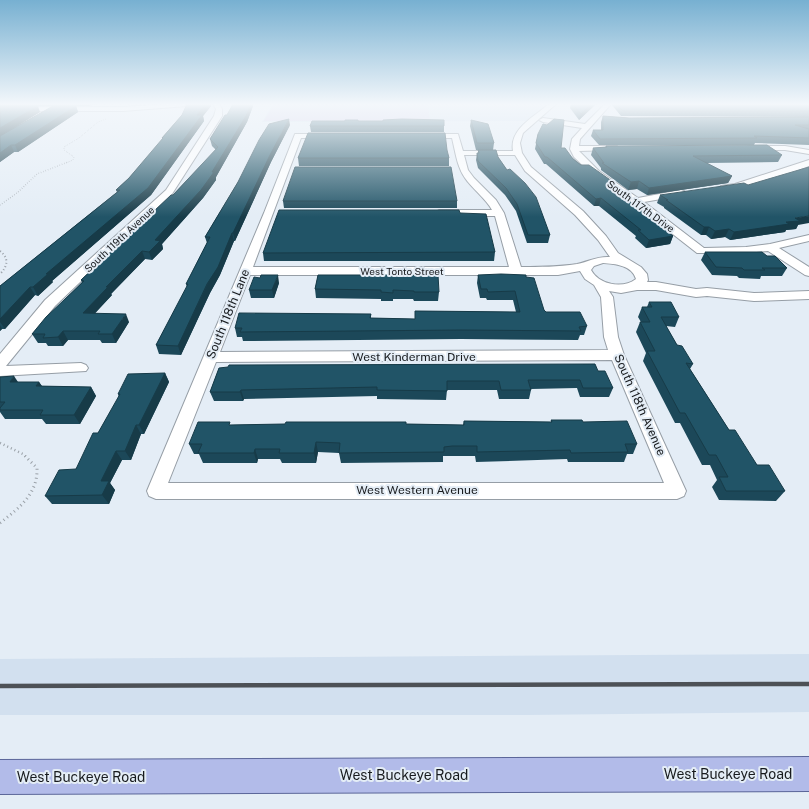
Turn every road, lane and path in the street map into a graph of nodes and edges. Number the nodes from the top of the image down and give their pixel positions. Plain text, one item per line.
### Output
1 (73, 142) edge
2 (201, 142) edge
3 (296, 142) edge
4 (457, 142) edge
5 (517, 142) edge
6 (575, 142) edge
7 (621, 148) edge
8 (739, 148) edge
9 (574, 149) junction
10 (809, 152) edge
11 (460, 153) junction
12 (518, 153) junction
13 (809, 163) edge
14 (713, 189) edge
15 (690, 192) edge
16 (636, 200) junction
17 (0, 204) edge
18 (428, 213) edge
19 (499, 213) junction
20 (594, 230) junction
21 (809, 238) edge
22 (770, 247) junction
23 (0, 251) edge
24 (588, 264) junction
25 (629, 265) junction
26 (245, 271) junction
27 (558, 271) junction
28 (516, 272) junction
29 (809, 272) edge
30 (0, 274) edge
31 (595, 282) junction
32 (630, 287) junction
33 (707, 292) junction
34 (809, 295) edge
35 (610, 318) junction
36 (617, 355) junction
37 (210, 357) junction
38 (0, 363) edge
39 (81, 368) dead end
40 (0, 371) edge
41 (0, 443) edge
42 (156, 490) joint
43 (677, 491) joint
44 (0, 523) edge
45 (809, 774) edge
46 (0, 777) edge

1 - 17 path
2 - 38 street, South 119th Avenue
3 - 26 street, South 118th Lane
4 - 11 street
5 - 12 street
6 - 9 street
7 - 9 street
8 - 10 street
9 - 16 street, South 117th Drive
11 - 12 street
11 - 19 street
12 - 20 street
13 - 14 street
15 - 16 street
16 - 22 street, South 117th Drive
18 - 19 street
19 - 28 street
20 - 24 street
20 - 25 street
21 - 22 street
22 - 29 street
23 - 30 path
24 - 25 street, West Tonto Street
24 - 27 street, West Tonto Street
24 - 31 street, South 118th Avenue
25 - 32 street
25 - 33 street
26 - 28 street, West Tonto Street
26 - 37 street, South 118th Lane
27 - 28 street, West Tonto Street
27 - 31 street, West Tonto Street
31 - 32 street, West Tonto Street
31 - 35 street, South 118th Avenue
32 - 33 street, West Tonto Street
32 - 35 street
33 - 34 street
35 - 36 street, South 118th Avenue
36 - 37 street, West Kinderman Drive
36 - 43 street, South 118th Avenue
37 - 42 street, South 118th Lane
39 - 40 street
41 - 44 path
42 - 43 street, West Western Avenue
45 - 46 main road, West Buckeye Road

